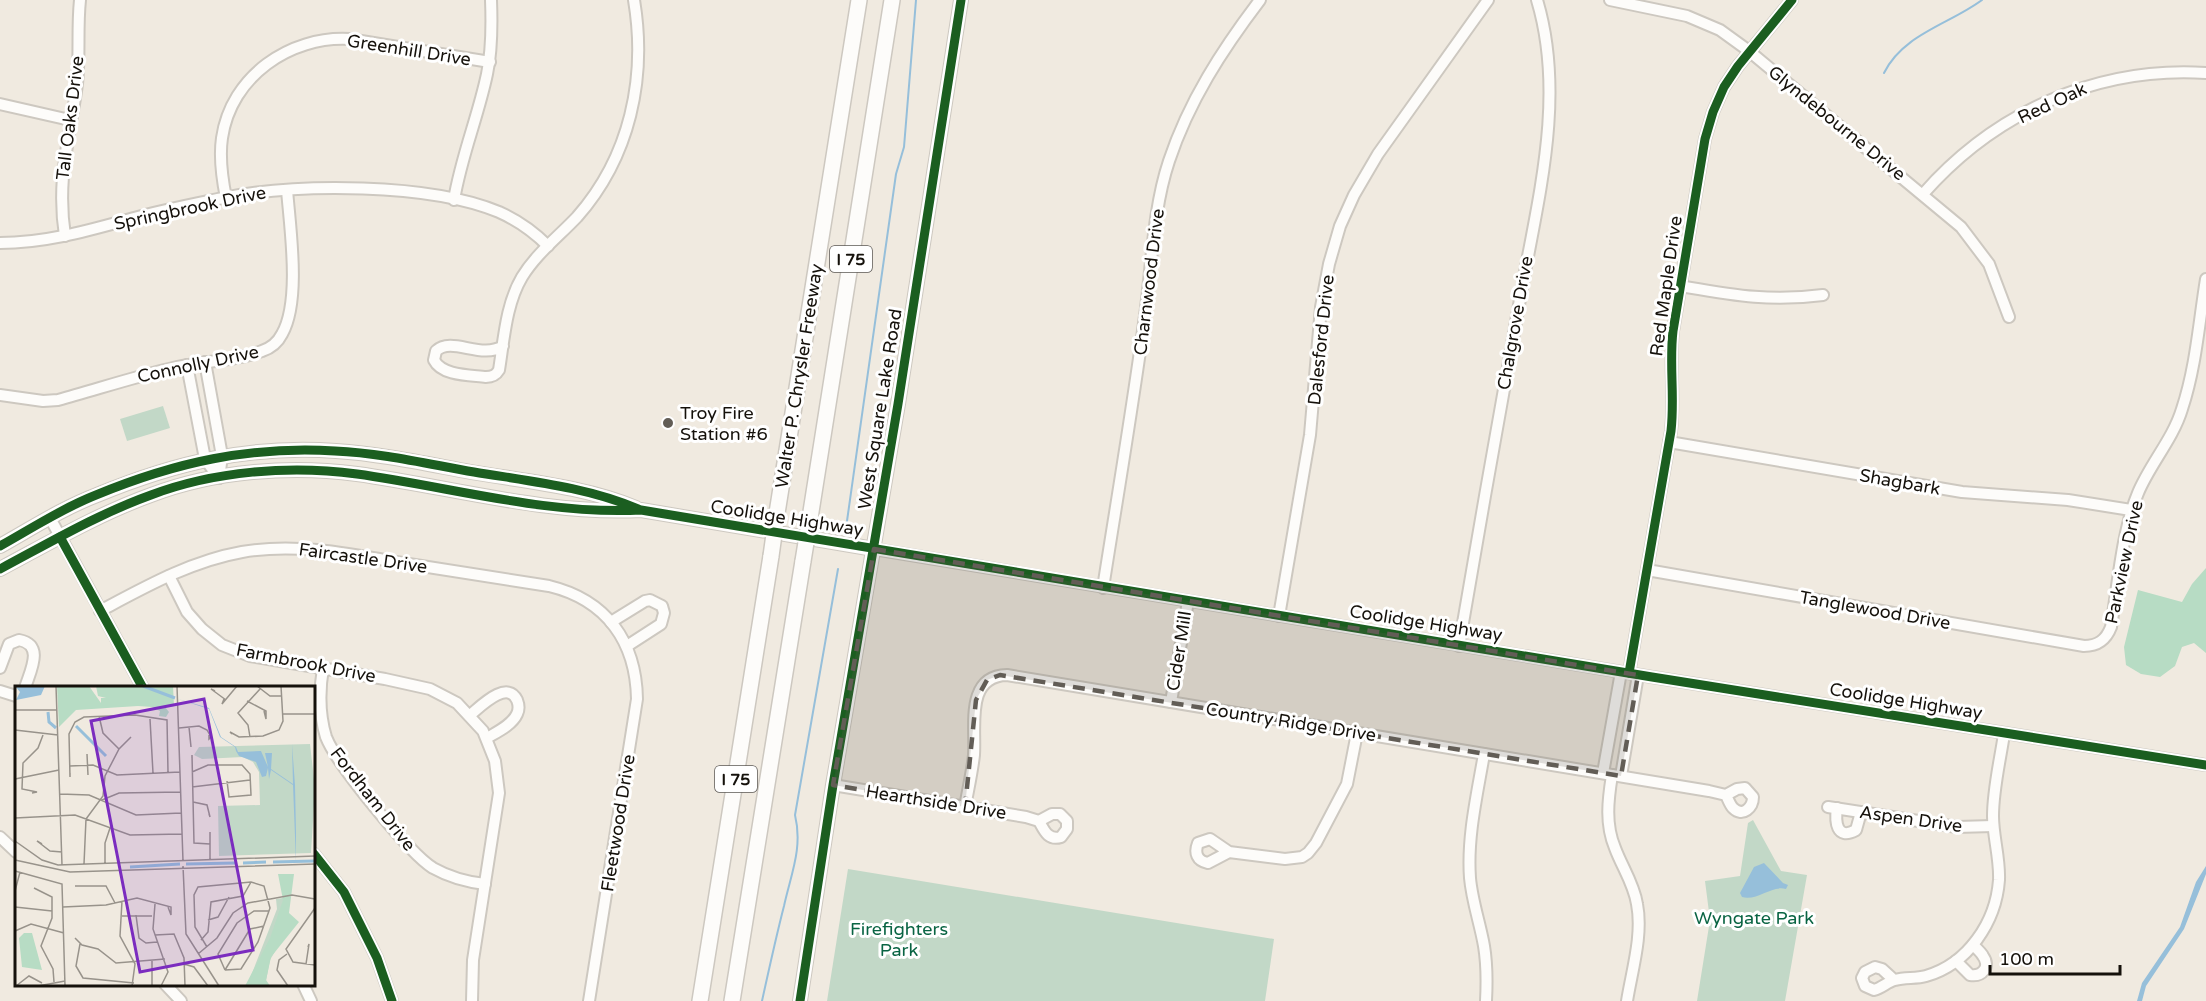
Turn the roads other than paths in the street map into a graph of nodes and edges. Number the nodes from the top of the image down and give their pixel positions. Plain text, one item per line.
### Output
1 (80, 0) edge
2 (491, 0) edge
3 (634, 0) edge
4 (859, 0) edge
5 (892, 0) edge
6 (961, 0) edge
7 (1260, 0) edge
8 (1488, 0) edge
9 (1536, 0) edge
10 (1610, 0) edge
11 (1792, 0) edge
12 (1749, 51) junction
13 (490, 62) junction
14 (2206, 73) edge
15 (0, 104) edge
16 (70, 120) junction
17 (287, 190) junction
18 (1923, 194) junction
19 (226, 198) junction
20 (454, 200) junction
21 (65, 236) junction
22 (0, 243) edge
23 (548, 246) junction
24 (2206, 279) edge
25 (1680, 286) junction
26 (1823, 295) dead end
27 (2008, 317) dead end
28 (503, 346) junction
29 (205, 362) junction
30 (187, 365) junction
31 (0, 395) edge
32 (1669, 441) junction
33 (222, 456) junction
34 (205, 459) junction
35 (219, 478) junction
36 (641, 510) junction
37 (2131, 510) junction
38 (50, 518) junction
39 (60, 537) junction
40 (0, 546) edge
41 (874, 549) junction
42 (0, 569) edge
43 (1647, 570) junction
44 (169, 576) junction
45 (1103, 588) junction
46 (1188, 601) junction
47 (100, 611) junction
48 (1279, 616) junction
49 (611, 622) junction
50 (620, 634) joint
51 (2103, 640) joint
52 (627, 646) junction
53 (1459, 646) junction
54 (0, 668) edge
55 (323, 668) junction
56 (1629, 673) junction
57 (25, 686) edge
58 (142, 686) edge
59 (0, 691) edge
60 (15, 696) edge
61 (1171, 702) junction
62 (470, 715) junction
63 (1357, 733) junction
64 (2004, 734) junction
65 (487, 738) junction
66 (1484, 754) junction
67 (2206, 765) edge
68 (1612, 775) junction
69 (833, 785) junction
70 (1726, 795) dead end
71 (965, 807) junction
72 (1861, 812) junction
73 (1039, 820) dead end
74 (1993, 826) junction
75 (0, 837) edge
76 (15, 851) edge
77 (1229, 852) dead end
78 (315, 855) edge
79 (485, 885) junction
80 (1973, 945) junction
81 (1956, 961) junction
82 (1894, 980) dead end
83 (167, 986) edge
84 (304, 986) edge
85 (181, 1001) edge
86 (310, 1001) edge
87 (392, 1001) edge
88 (472, 1001) edge
89 (589, 1001) edge
90 (700, 1001) edge
91 (732, 1001) edge
92 (800, 1001) edge
93 (1486, 1001) edge
94 (1627, 1001) edge

1 - 16 street, Tall Oaks Drive
2 - 13 street
3 - 23 street
4 - 90 highway, Walter P. Chrysler Freeway / I 75, bridge
5 - 91 highway, Walter P. Chrysler Freeway / I 75, bridge
6 - 41 main road, West Square Lake Road
7 - 45 street, Charnwood Drive
8 - 48 street, Dalesford Drive
9 - 53 street, Chalgrove Drive
10 - 12 street, Glyndebourne Drive
11 - 12 street, Red Maple Drive
12 - 18 street, Glyndebourne Drive
12 - 25 street, Red Maple Drive
13 - 19 street, Greenhill Drive
13 - 20 street
14 - 18 street, Red Oak
15 - 16 street
16 - 21 street, Tall Oaks Drive
17 - 19 street, Springbrook Drive
17 - 20 street, Springbrook Drive
17 - 29 street, Connolly Drive
18 - 27 street, Glyndebourne Drive
19 - 21 street, Springbrook Drive
20 - 23 street, Springbrook Drive
21 - 22 street, Springbrook Drive
23 - 28 street
24 - 37 street, Parkview Drive
25 - 26 street
25 - 32 street, Red Maple Drive
28 - 28 street
29 - 30 street, Connolly Drive
29 - 33 street
30 - 31 street, Connolly Drive
30 - 34 street
32 - 37 street, Shagbark
32 - 43 street, Red Maple Drive
33 - 34 main road, Coolidge Highway
33 - 35 street
33 - 36 main road, Coolidge Highway
34 - 35 street
34 - 38 main road, Coolidge Highway
35 - 36 main road, Coolidge Highway
35 - 39 main road, Coolidge Highway
36 - 41 main road, Coolidge Highway
37 - 51 street, Parkview Drive
38 - 39 street
38 - 40 main road, Coolidge Highway
39 - 42 main road, Coolidge Highway
39 - 47 street
41 - 45 street, Coolidge Highway
41 - 69 main road, West Square Lake Road
43 - 51 street, Tanglewood Drive
43 - 56 street, Red Maple Drive
44 - 47 street, Faircastle Drive
44 - 49 street, Faircastle Drive
44 - 55 street, Farmbrook Drive
45 - 46 street, Coolidge Highway
46 - 48 street, Coolidge Highway
46 - 61 street, Cider Mill
47 - 58 street
48 - 53 street, Coolidge Highway
49 - 50 street, Faircastle Drive
49 - 52 street
50 - 52 street, Fleetwood Drive
52 - 89 street, Fleetwood Drive
53 - 56 street, Coolidge Highway
54 - 57 street
55 - 62 street, Farmbrook Drive
55 - 79 street, Fordham Drive
56 - 64 street, Coolidge Highway
56 - 68 street
56 - 68 street
59 - 60 street
61 - 63 street, Country Ridge Drive
61 - 71 street, Country Ridge Drive
62 - 65 street, Farmbrook Drive
62 - 65 street
63 - 66 street, Country Ridge Drive
63 - 77 street
64 - 67 street, Coolidge Highway
64 - 74 street
65 - 79 street, Farmbrook Drive
66 - 68 street, Country Ridge Drive
66 - 93 street
68 - 70 street, Country Ridge Drive
68 - 94 street
69 - 71 street, Hearthside Drive
69 - 92 main road, West Square Lake Road
71 - 73 street, Hearthside Drive
72 - 72 street, Aspen Drive
72 - 74 street, Aspen Drive
74 - 80 street
75 - 76 street
78 - 87 street
79 - 88 street, Farmbrook Drive
80 - 81 street
80 - 81 street
81 - 82 street
83 - 85 street
84 - 86 street

